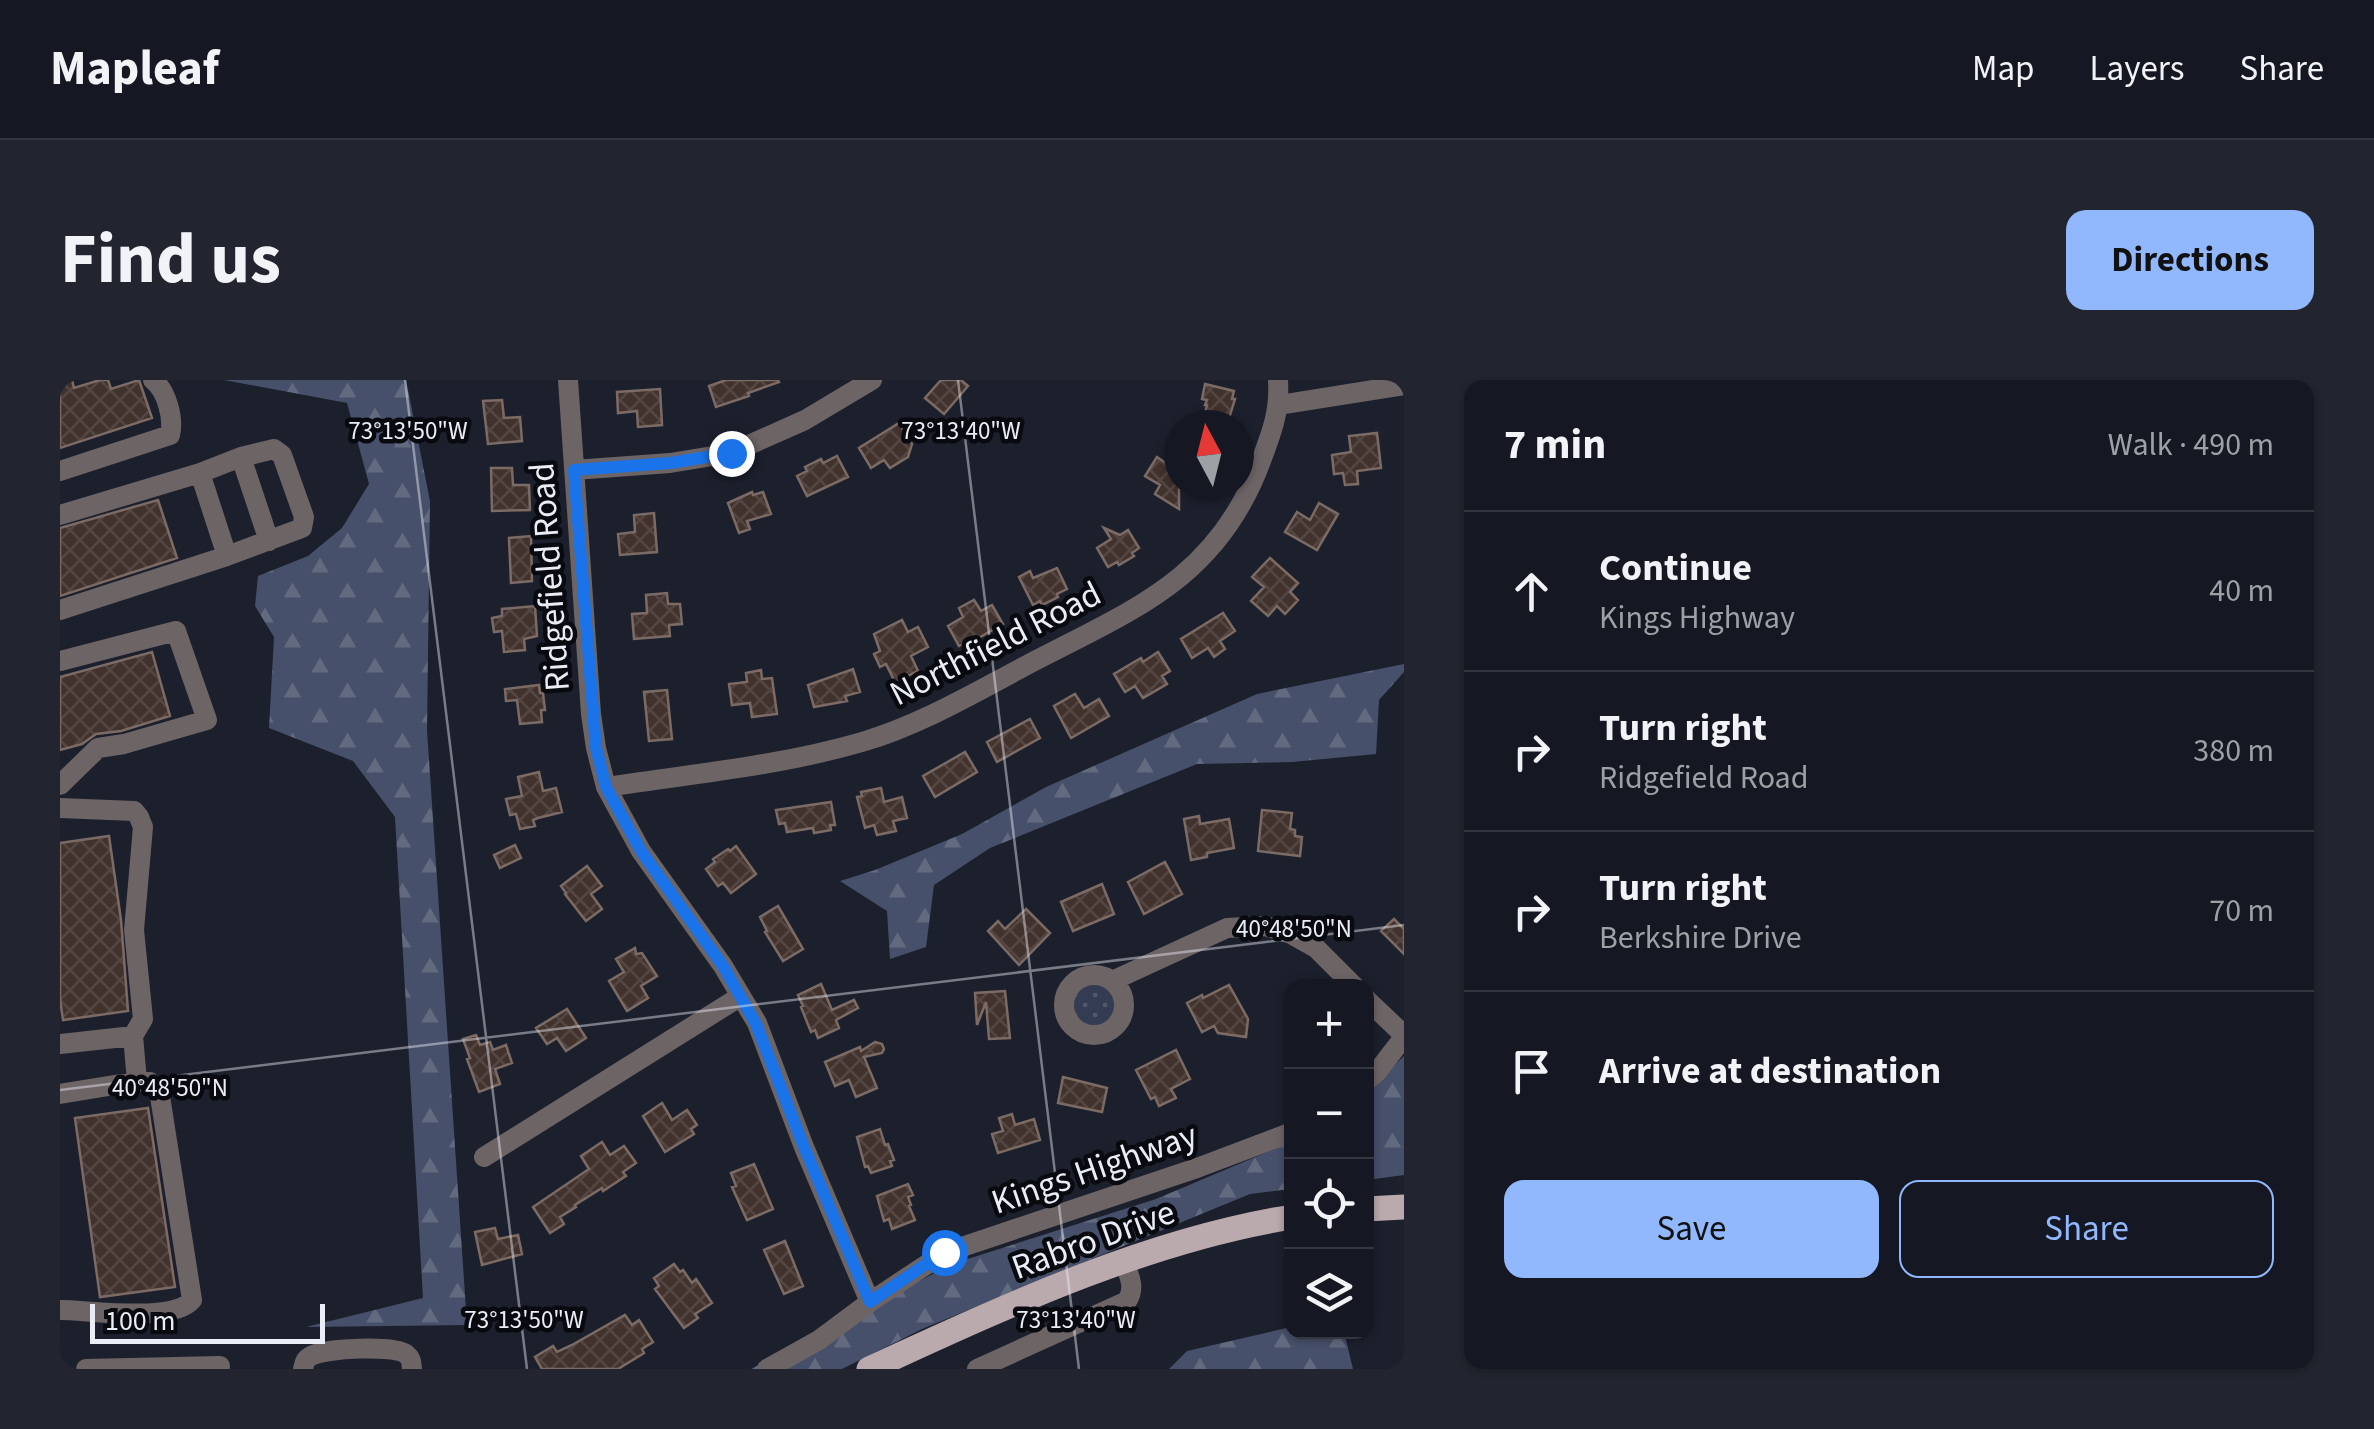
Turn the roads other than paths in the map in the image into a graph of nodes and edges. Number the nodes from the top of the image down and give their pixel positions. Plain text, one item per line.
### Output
1 (153, 380) edge
2 (568, 380) edge
3 (872, 380) edge
4 (1278, 380) edge
5 (1404, 385) edge
6 (1280, 405) junction
7 (240, 457) junction
8 (574, 470) junction
9 (60, 471) edge
10 (200, 472) junction
11 (60, 514) edge
12 (268, 541) junction
13 (227, 556) junction
14 (60, 610) edge
15 (60, 661) edge
16 (60, 785) edge
17 (606, 787) junction
18 (60, 808) edge
19 (1347, 979) edge
20 (1112, 982) dead end
21 (741, 996) junction
22 (1374, 1007) edge
23 (133, 1036) junction
24 (1404, 1036) edge
25 (60, 1044) edge
26 (1374, 1075) edge
27 (136, 1081) junction
28 (60, 1094) edge
29 (1284, 1135) edge
30 (484, 1157) dead end
31 (1404, 1207) edge
32 (1374, 1209) edge
33 (1284, 1219) edge
34 (1124, 1262) junction
35 (870, 1302) junction
36 (60, 1310) edge
37 (220, 1366) dead end
38 (86, 1369) edge
39 (303, 1369) edge
40 (412, 1369) edge
41 (766, 1369) edge
42 (870, 1369) edge
43 (977, 1369) edge

1 - 9 street
2 - 8 street, Ridgefield Road
3 - 8 street
4 - 6 street, Northfield Road
5 - 6 street
6 - 17 street, Northfield Road
7 - 10 street
7 - 12 street
7 - 12 street
8 - 17 street, Ridgefield Road
10 - 11 street
10 - 13 street
12 - 13 street
13 - 14 street
15 - 16 street
17 - 21 street, Ridgefield Road
18 - 23 street
19 - 20 street
21 - 30 street
21 - 35 street, Ridgefield Road
22 - 24 street
23 - 25 street
23 - 27 street
24 - 26 street
27 - 28 street
27 - 36 street
29 - 35 street, Kings Highway
31 - 32 main road
33 - 34 main road, Rabro Drive
34 - 42 main road, Rabro Drive
34 - 43 street
35 - 41 street, Kings Highway
37 - 38 street
39 - 40 street

